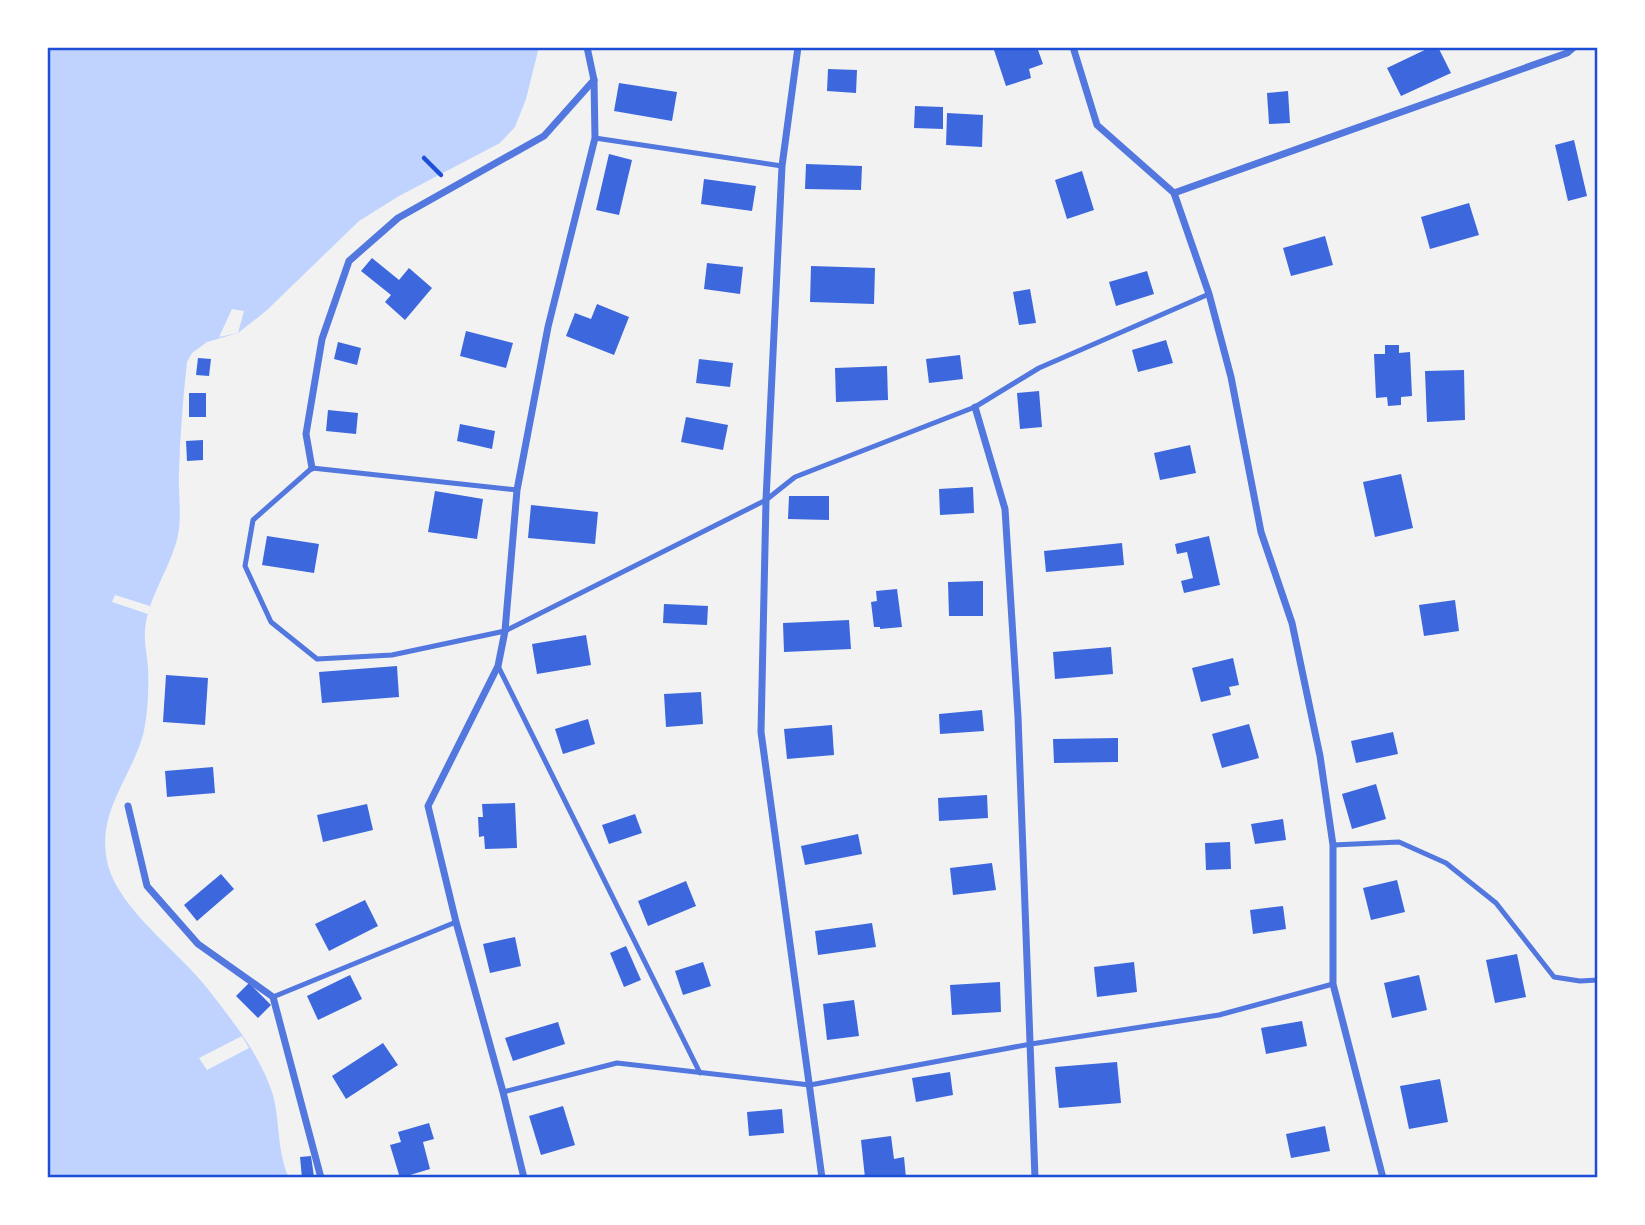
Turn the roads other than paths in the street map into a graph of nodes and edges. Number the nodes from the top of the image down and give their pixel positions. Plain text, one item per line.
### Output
1 (587, 47) edge
2 (798, 47) edge
3 (1073, 47) edge
4 (1574, 47) edge
5 (594, 80) junction
6 (595, 138) junction
7 (782, 166) junction
8 (1174, 193) junction
9 (1209, 294) junction
10 (975, 407) junction
11 (312, 468) junction
12 (517, 490) junction
13 (766, 500) junction
14 (505, 631) junction
15 (498, 666) junction
16 (128, 806) dead end
17 (1333, 845) junction
18 (456, 922) junction
19 (1598, 980) edge
20 (1333, 984) junction
21 (273, 997) junction
22 (1031, 1044) junction
23 (700, 1073) junction
24 (810, 1085) junction
25 (503, 1092) junction
26 (321, 1178) edge
27 (524, 1178) edge
28 (822, 1178) edge
29 (1035, 1178) edge
30 (1382, 1178) edge

1 - 5 street
2 - 7 street
3 - 8 street
4 - 8 street
5 - 6 street
5 - 11 street
6 - 7 lane
6 - 12 street
7 - 13 street
8 - 9 street
9 - 10 lane
9 - 17 street
10 - 13 lane
10 - 22 street
11 - 12 lane
11 - 14 lane
12 - 14 street
13 - 14 lane
13 - 24 street
14 - 15 street
15 - 18 street
15 - 23 lane
16 - 21 street
17 - 19 lane
17 - 20 street
18 - 21 lane
18 - 25 street
20 - 22 lane
20 - 30 street
21 - 26 street
22 - 24 lane
22 - 29 street
23 - 24 lane
23 - 25 lane
24 - 28 street
25 - 27 street

